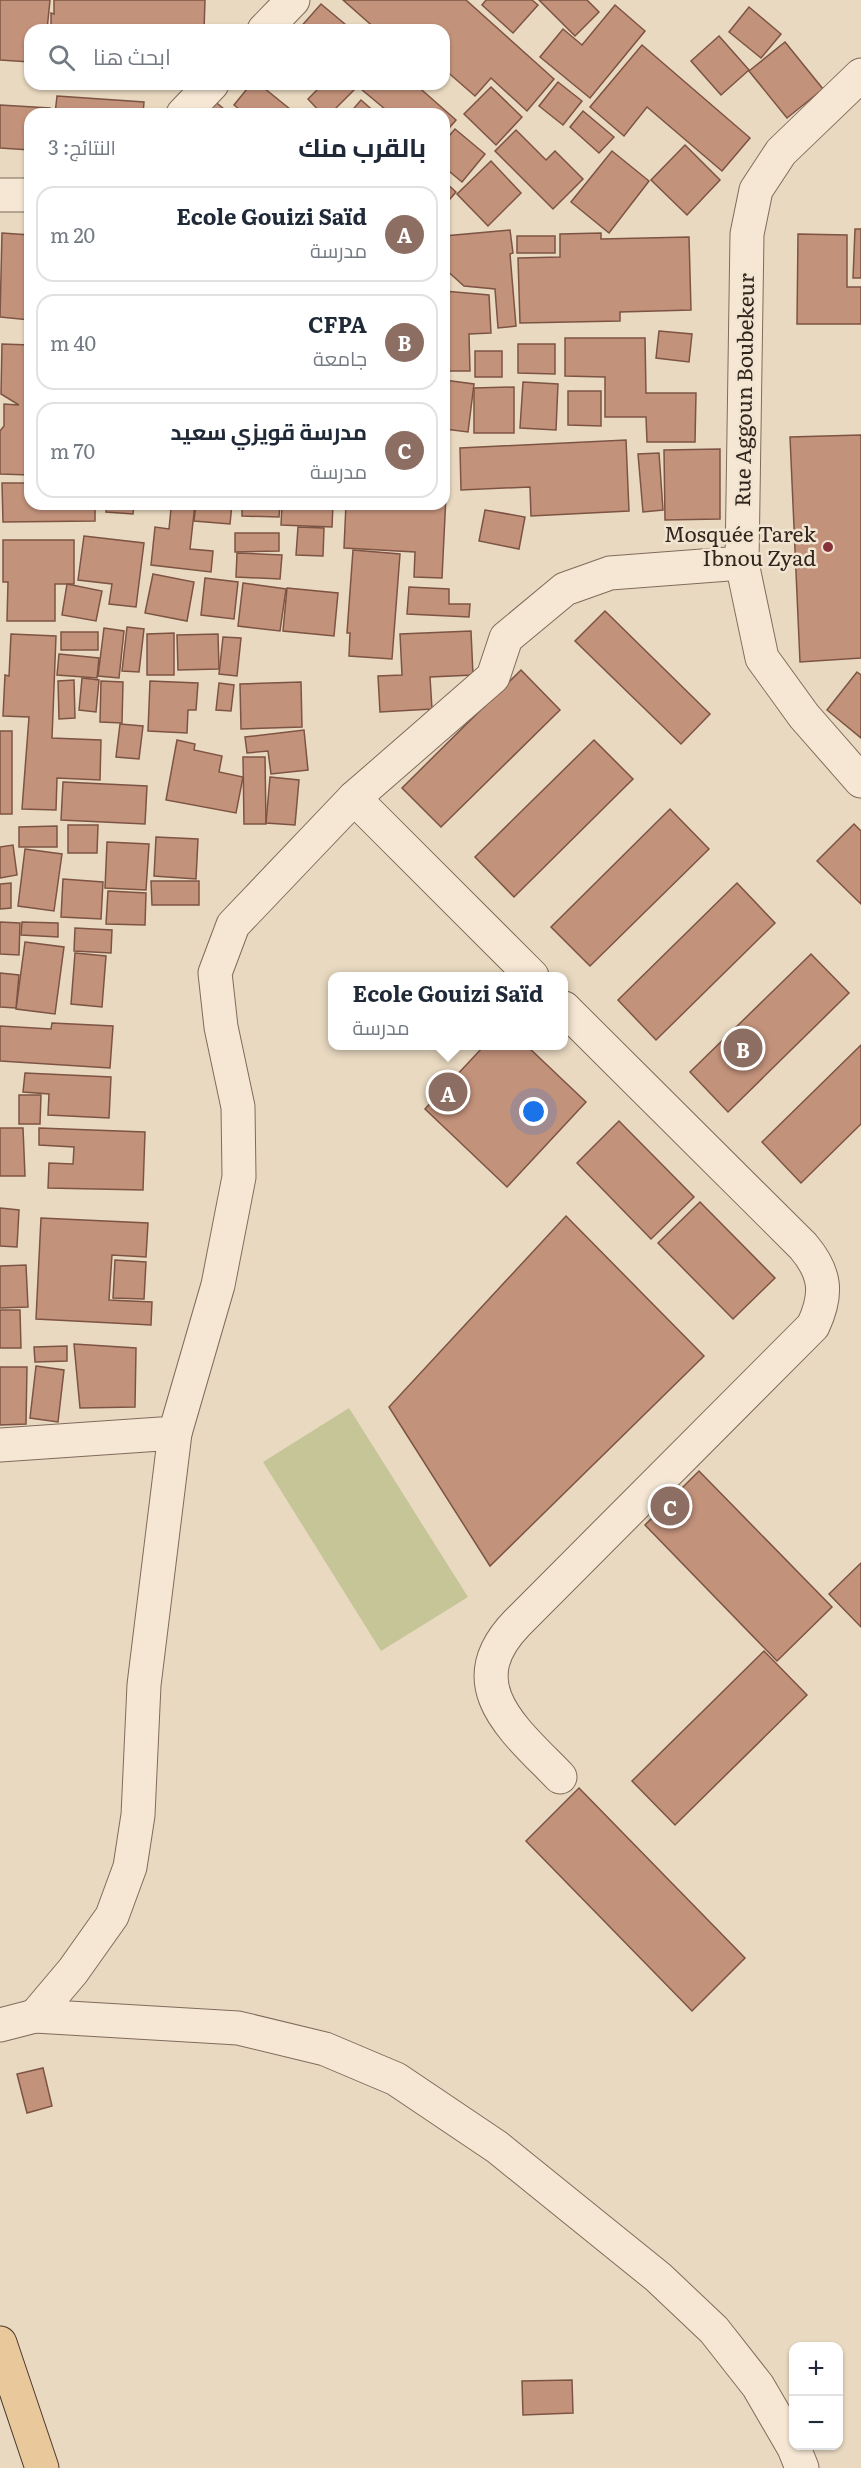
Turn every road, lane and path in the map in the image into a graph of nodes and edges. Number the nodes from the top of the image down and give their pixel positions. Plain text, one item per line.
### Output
1 (293, 0) edge
2 (270, 24) edge
3 (861, 75) edge
4 (206, 90) edge
5 (189, 108) edge
6 (0, 195) edge
7 (24, 195) edge
8 (742, 563) junction
9 (861, 781) edge
10 (354, 798) junction
11 (528, 972) edge
12 (568, 1012) edge
13 (175, 1433) junction
14 (0, 1445) edge
15 (560, 1777) dead end
16 (34, 2016) junction
17 (0, 2025) edge
18 (0, 2343) edge
19 (42, 2468) edge
20 (802, 2468) edge

1 - 2 street
3 - 8 street, Rue Aggoun Boubekeur
4 - 5 street
6 - 7 street
8 - 9 street, Rue Aggoun Boubekeur
8 - 10 street
10 - 11 street
10 - 13 street
12 - 15 street
13 - 14 street
13 - 16 street
16 - 17 street
16 - 20 street
18 - 19 main road

